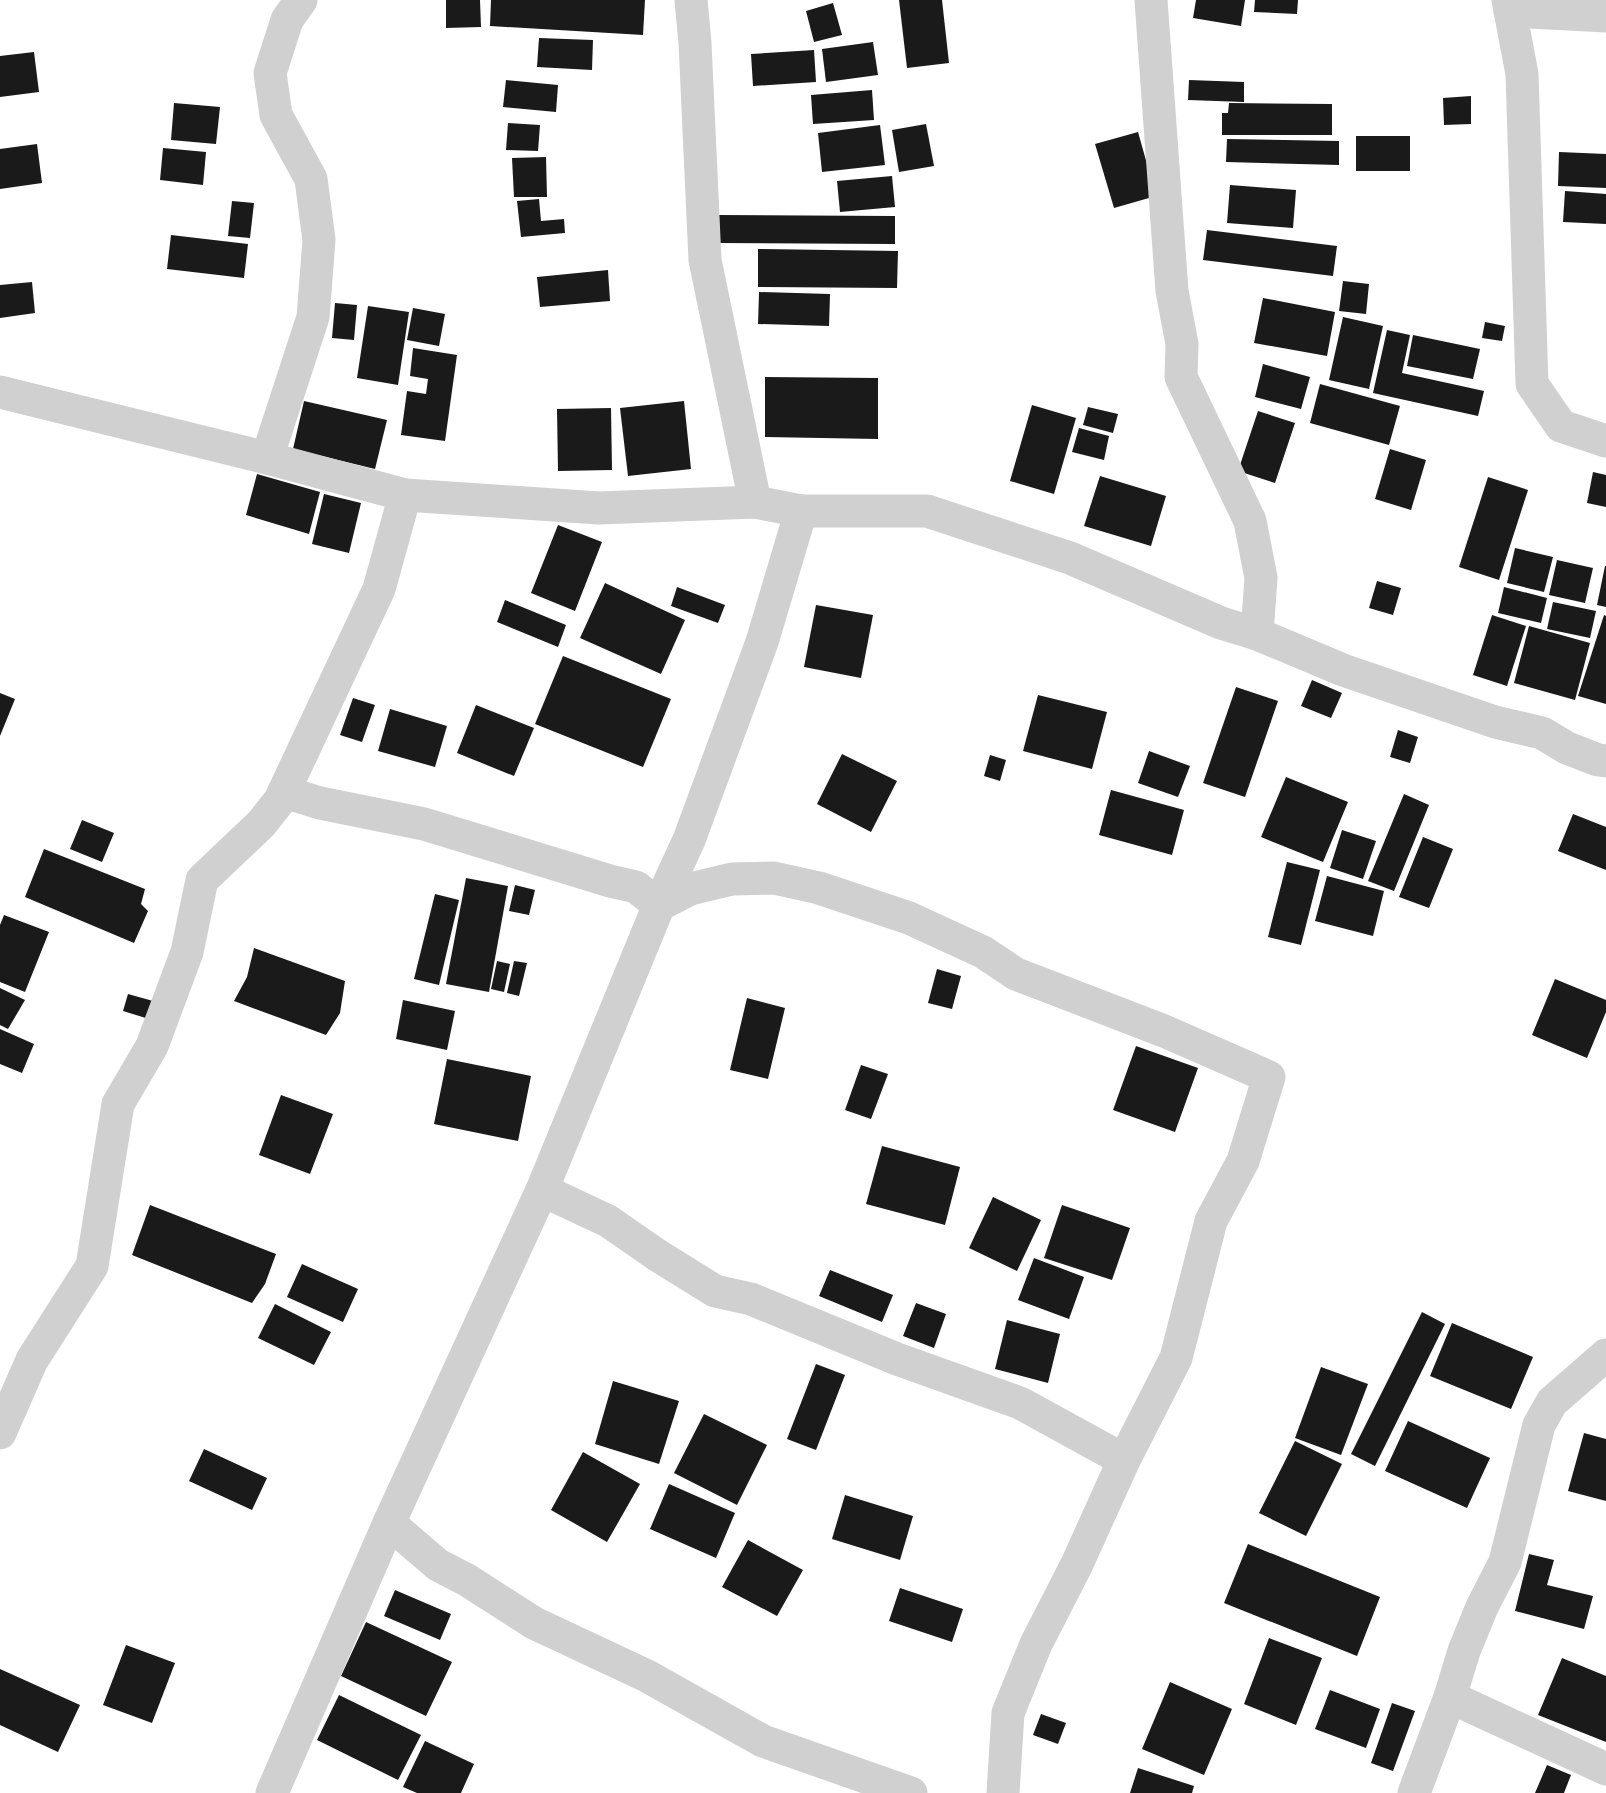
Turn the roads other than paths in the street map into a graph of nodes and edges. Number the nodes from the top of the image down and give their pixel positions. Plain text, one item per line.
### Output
1 (691, 0) edge
2 (1151, 0) edge
3 (1509, 5) edge
4 (289, 7) edge
5 (1606, 16) edge
6 (0, 392) edge
7 (1606, 441) edge
8 (267, 458) junction
9 (405, 495) junction
10 (755, 502) junction
11 (801, 511) junction
12 (1257, 634) junction
13 (1606, 761) edge
14 (284, 792) junction
15 (689, 840) junction
16 (732, 879) junction
17 (659, 905) junction
18 (542, 1190) junction
19 (1599, 1369) edge
20 (0, 1433) edge
21 (1124, 1460) junction
22 (389, 1523) junction
23 (1450, 1697) junction
24 (1606, 1769) edge
25 (273, 1793) edge
26 (911, 1793) edge
27 (1003, 1793) edge
28 (1414, 1793) edge

1 - 10 street
2 - 12 street
3 - 5 street
3 - 7 street
4 - 8 street
6 - 8 street
8 - 9 street
9 - 10 street
9 - 14 street
10 - 11 street
11 - 12 street
11 - 15 street
12 - 13 street
14 - 17 street
14 - 20 street
15 - 16 street
15 - 17 street
16 - 17 street
16 - 21 street
17 - 18 street
18 - 21 street
18 - 22 street
19 - 23 street
21 - 27 street
22 - 25 street
22 - 26 street
23 - 24 street
23 - 28 street

